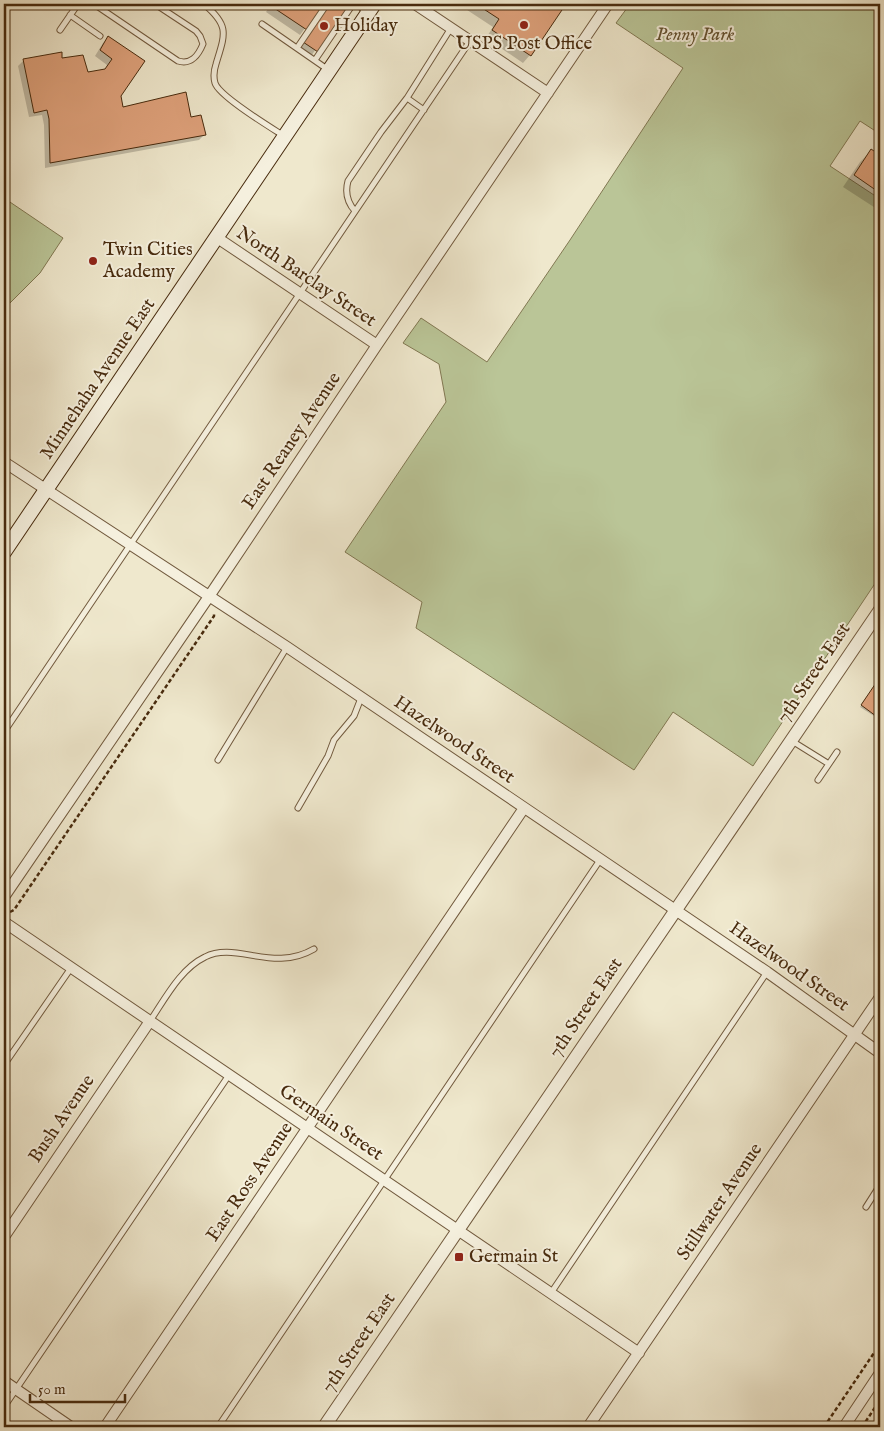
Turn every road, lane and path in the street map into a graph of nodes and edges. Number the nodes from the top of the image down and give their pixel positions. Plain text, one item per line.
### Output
1 (78, 4) edge
2 (94, 4) edge
3 (155, 4) edge
4 (204, 4) edge
5 (327, 4) edge
6 (354, 4) edge
7 (415, 4) edge
8 (608, 4) edge
9 (371, 8) edge
10 (70, 15) junction
11 (262, 24) dead end
12 (452, 28) junction
13 (60, 30) dead end
14 (100, 36) dead end
15 (470, 41) junction
16 (297, 48) junction
17 (315, 60) junction
18 (330, 71) junction
19 (548, 93) junction
20 (407, 98) junction
21 (424, 110) junction
22 (284, 136) junction
23 (355, 211) junction
24 (216, 238) junction
25 (299, 294) junction
26 (376, 345) junction
27 (4, 462) edge
28 (46, 490) junction
29 (130, 546) junction
30 (4, 552) edge
31 (210, 595) junction
32 (880, 610) edge
33 (214, 613) dead end
34 (287, 647) junction
35 (361, 698) junction
36 (4, 732) edge
37 (791, 740) junction
38 (837, 752) dead end
39 (218, 760) dead end
40 (829, 764) junction
41 (818, 780) dead end
42 (298, 808) dead end
43 (524, 808) junction
44 (600, 860) junction
45 (4, 897) edge
46 (675, 910) junction
47 (10, 912) dead end
48 (4, 922) edge
49 (314, 949) dead end
50 (71, 967) junction
51 (767, 972) junction
52 (880, 997) edge
53 (150, 1021) junction
54 (854, 1035) junction
55 (880, 1053) edge
56 (4, 1065) edge
57 (230, 1075) junction
58 (308, 1128) junction
59 (385, 1180) junction
60 (880, 1185) edge
61 (866, 1206) dead end
62 (458, 1230) junction
63 (4, 1237) edge
64 (551, 1293) junction
65 (880, 1344) edge
66 (639, 1353) junction
67 (880, 1373) edge
68 (4, 1381) edge
69 (15, 1389) junction
70 (880, 1400) edge
71 (4, 1407) edge
72 (71, 1427) edge
73 (105, 1427) edge
74 (218, 1427) edge
75 (324, 1427) edge
76 (588, 1427) edge
77 (824, 1427) edge
78 (844, 1427) edge
79 (862, 1427) edge

1 - 10 lane
2 - 3 lane
4 - 22 lane
5 - 16 lane
6 - 9 lane
6 - 17 lane
7 - 12 street
8 - 19 street, East Reaney Avenue
9 - 18 main road, Minnehaha Avenue East
10 - 13 lane
10 - 14 lane
11 - 16 lane
12 - 15 street
12 - 20 lane
15 - 19 street
15 - 21 lane
16 - 17 lane
17 - 18 lane
18 - 22 main road, Minnehaha Avenue East
19 - 26 street, East Reaney Avenue
20 - 21 lane
20 - 23 lane
21 - 23 lane
22 - 24 main road, Minnehaha Avenue East
23 - 25 lane
24 - 25 street, North Barclay Street
24 - 28 main road, Minnehaha Avenue East
25 - 26 street, North Barclay Street
25 - 29 lane
26 - 31 street, East Reaney Avenue
27 - 28 street, Hazelwood Street
28 - 29 street, Hazelwood Street
28 - 30 main road, Minnehaha Avenue East
29 - 31 street, Hazelwood Street
29 - 36 lane
31 - 34 street, Hazelwood Street
31 - 45 street, East Reaney Avenue
32 - 37 street, 7th Street East
33 - 47 path
34 - 35 street, Hazelwood Street
34 - 39 lane
35 - 42 lane
35 - 43 street, Hazelwood Street
37 - 40 lane
37 - 46 street, 7th Street East
38 - 40 lane
40 - 41 lane
43 - 44 street, Hazelwood Street
43 - 58 street, East Ross Avenue
44 - 46 street, Hazelwood Street
44 - 59 lane
46 - 51 street, Hazelwood Street
46 - 62 street, 7th Street East
48 - 50 street, Germain Street
49 - 53 lane
50 - 53 street, Germain Street
50 - 56 lane
51 - 54 street, Hazelwood Street
51 - 64 lane
52 - 54 street, Stillwater Avenue
53 - 57 street, Germain Street
53 - 63 street, Bush Avenue
54 - 55 street, Hazelwood Street
54 - 66 street, Stillwater Avenue
57 - 58 street, Germain Street
57 - 69 lane
58 - 59 street, Germain Street
58 - 73 street, East Ross Avenue
59 - 62 street, Germain Street
59 - 74 lane
60 - 61 lane
62 - 64 street, Germain Street
62 - 75 street, 7th Street East
64 - 66 street, Germain Street
65 - 77 path
66 - 76 street, Stillwater Avenue
67 - 78 street
68 - 69 street
69 - 71 lane
69 - 72 street
70 - 79 path

